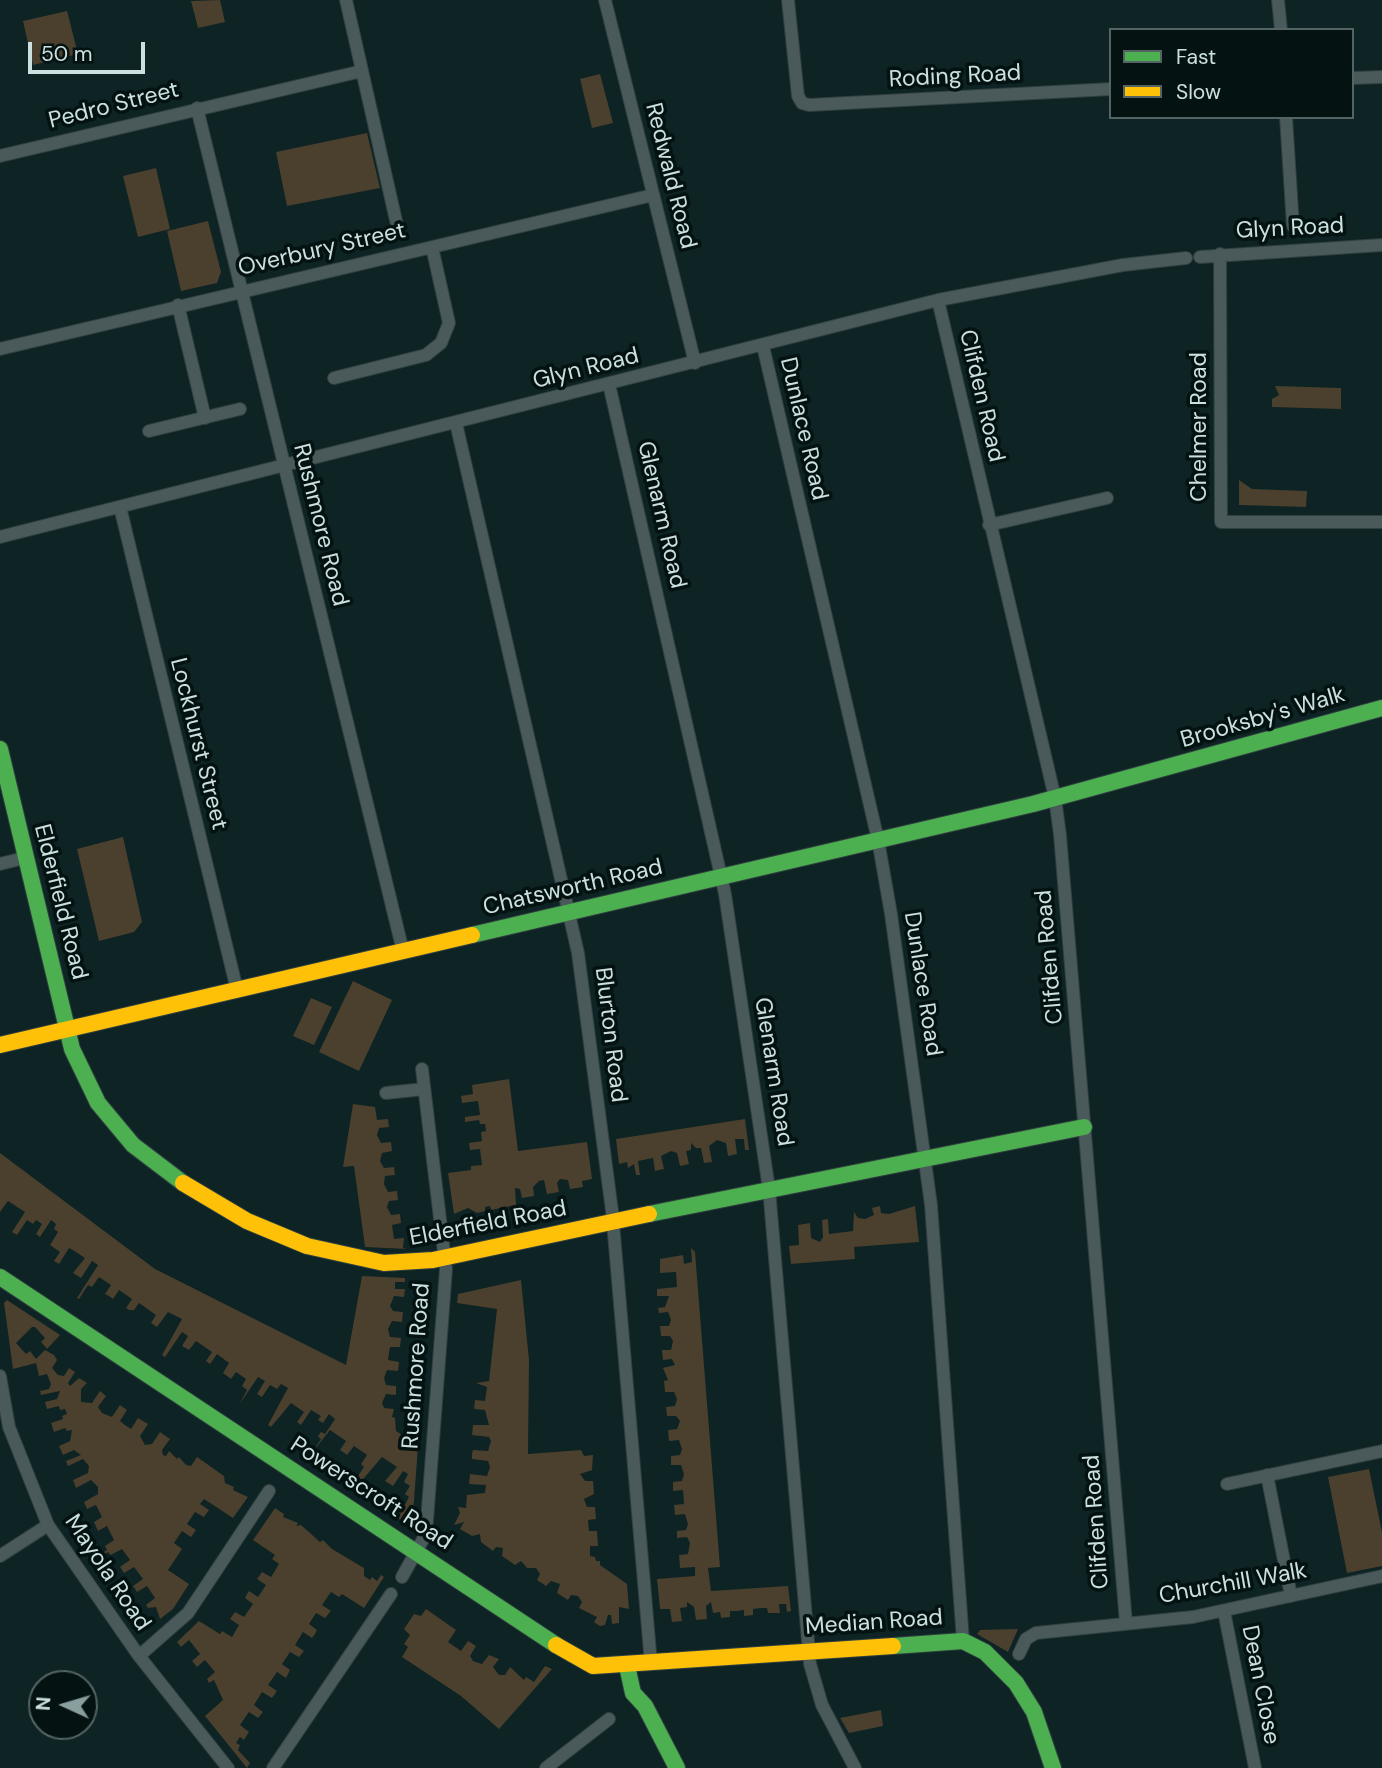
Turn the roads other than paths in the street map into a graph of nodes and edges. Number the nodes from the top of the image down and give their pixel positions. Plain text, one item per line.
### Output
1 (346, 0) edge
2 (604, 0) edge
3 (788, 0) edge
4 (1278, 0) edge
5 (1281, 28) edge
6 (362, 71) junction
7 (1382, 77) edge
8 (1354, 78) edge
9 (1109, 89) edge
10 (197, 107) junction
11 (1286, 119) edge
12 (0, 156) edge
13 (653, 195) junction
14 (397, 225) dead end
15 (1293, 226) dead end
16 (1382, 245) edge
17 (432, 247) junction
18 (1220, 254) junction
19 (1200, 257) dead end
20 (1186, 258) dead end
21 (240, 290) junction
22 (938, 300) junction
23 (178, 305) junction
24 (763, 346) junction
25 (0, 349) edge
26 (695, 363) junction
27 (334, 378) dead end
28 (609, 384) junction
29 (240, 409) dead end
30 (205, 418) junction
31 (456, 423) junction
32 (149, 431) dead end
33 (284, 465) junction
34 (1107, 498) dead end
35 (120, 507) junction
36 (1382, 522) edge
37 (989, 524) junction
38 (0, 537) edge
39 (1382, 708) edge
40 (0, 749) edge
41 (1155, 771) joint
42 (1055, 798) junction
43 (878, 840) junction
44 (24, 858) junction
45 (0, 864) edge
46 (721, 876) junction
47 (568, 913) junction
48 (403, 951) junction
49 (237, 990) junction
50 (67, 1030) junction
51 (0, 1045) edge
52 (422, 1069) dead end
53 (425, 1089) junction
54 (386, 1093) dead end
55 (1084, 1127) junction
56 (926, 1157) junction
57 (769, 1189) junction
58 (612, 1223) junction
59 (445, 1257) junction
60 (0, 1277) edge
61 (0, 1376) edge
62 (1382, 1451) edge
63 (1267, 1475) junction
64 (1227, 1484) dead end
65 (269, 1491) dead end
66 (48, 1525) junction
67 (418, 1552) junction
68 (0, 1556) edge
69 (1382, 1576) edge
70 (402, 1577) dead end
71 (390, 1594) dead end
72 (1291, 1596) junction
73 (1224, 1611) junction
74 (1126, 1622) junction
75 (963, 1641) junction
76 (808, 1651) junction
77 (1019, 1654) dead end
78 (139, 1656) junction
79 (651, 1664) junction
80 (627, 1666) junction
81 (609, 1719) dead end
82 (228, 1768) edge
83 (273, 1768) edge
84 (546, 1768) edge
85 (677, 1768) edge
86 (855, 1768) edge
87 (1053, 1768) edge
88 (1255, 1768) edge

1 - 6 street
2 - 13 street, Redwald Road
3 - 9 street, Roding Road
4 - 5 street
6 - 10 street, Pedro Street
6 - 14 street
7 - 8 street
10 - 12 street, Pedro Street
10 - 21 street, Rushmore Road
11 - 15 street
13 - 17 street, Overbury Street
13 - 26 street, Redwald Road
16 - 18 street, Glyn Road
17 - 21 street, Overbury Street
17 - 27 street
18 - 19 street, Glyn Road
18 - 36 street, Chelmer Road
20 - 22 street, Glyn Road
21 - 23 street, Overbury Street
21 - 33 street, Rushmore Road
22 - 24 street, Glyn Road
22 - 37 street, Clifden Road
23 - 25 street, Overbury Street
23 - 30 street
24 - 26 street, Glyn Road
24 - 43 street, Dunlace Road
26 - 28 street, Glyn Road
28 - 31 street, Glyn Road
28 - 46 street, Glenarm Road
29 - 30 street
30 - 32 street
31 - 33 street, Glyn Road
31 - 47 street, Blurton Road
33 - 35 street, Glyn Road
33 - 48 street, Rushmore Road
34 - 37 street
35 - 38 street, Glyn Road
35 - 49 street, Lockhurst Street
37 - 42 street, Clifden Road
39 - 41 street, Brooksby's Walk
40 - 44 street, Elderfield Road
41 - 42 street, Chatsworth Road
42 - 43 street, Chatsworth Road
42 - 55 street, Clifden Road
43 - 46 street, Chatsworth Road
43 - 56 street, Dunlace Road
44 - 45 street
44 - 50 street, Elderfield Road
46 - 47 street, Chatsworth Road
46 - 57 street, Glenarm Road
47 - 48 street, Chatsworth Road
47 - 58 street, Blurton Road
48 - 49 street, Chatsworth Road
49 - 50 street, Chatsworth Road
50 - 51 street, Chatsworth Road
50 - 59 street, Elderfield Road
52 - 53 street, Rushmore Road
53 - 54 street
53 - 59 street, Rushmore Road
55 - 56 street, Elderfield Road
55 - 74 street, Clifden Road
56 - 57 street, Elderfield Road
56 - 75 street, Dunlace Road
57 - 58 street, Elderfield Road
57 - 76 street, Glenarm Road
58 - 59 street, Elderfield Road
58 - 79 street, Blurton Road
59 - 67 street, Rushmore Road
60 - 67 street, Powerscroft Road
61 - 66 street, Mayola Road
62 - 63 street
63 - 64 street
63 - 72 street
65 - 78 street
66 - 68 street
66 - 78 street, Mayola Road
67 - 70 street, Rushmore Road
67 - 80 street, Powerscroft Road
69 - 72 street, Churchill Walk
71 - 83 street
72 - 73 street, Churchill Walk
73 - 74 street, Churchill Walk
73 - 88 street, Dean Close
74 - 77 street, Churchill Walk
75 - 76 street, Median Road
75 - 87 street, Median Road
76 - 79 street, Median Road
76 - 86 street, Glenarm Road
78 - 82 street, Mayola Road
79 - 80 street, Median Road
80 - 85 street
81 - 84 street

